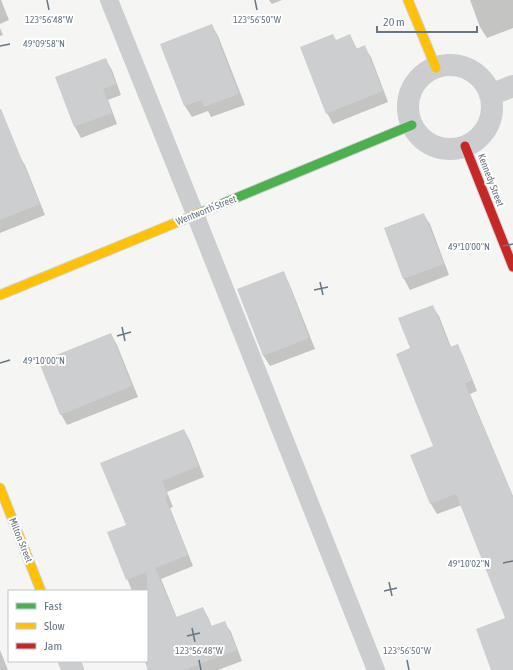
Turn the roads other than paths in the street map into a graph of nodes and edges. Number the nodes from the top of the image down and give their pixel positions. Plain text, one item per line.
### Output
1 (109, 0) edge
2 (408, 0) edge
3 (436, 68) junction
4 (513, 86) edge
5 (490, 95) junction
6 (412, 125) junction
7 (465, 146) junction
8 (195, 214) junction
9 (513, 267) edge
10 (0, 295) edge
11 (0, 488) edge
12 (41, 590) edge
13 (376, 670) edge

1 - 8 lane
2 - 3 street
3 - 5 street
3 - 6 street
4 - 5 street
5 - 7 street
6 - 7 street
6 - 8 street, Wentworth Street
7 - 9 street, Kennedy Street
8 - 10 street, Wentworth Street
8 - 13 lane
11 - 12 street, Milton Street

